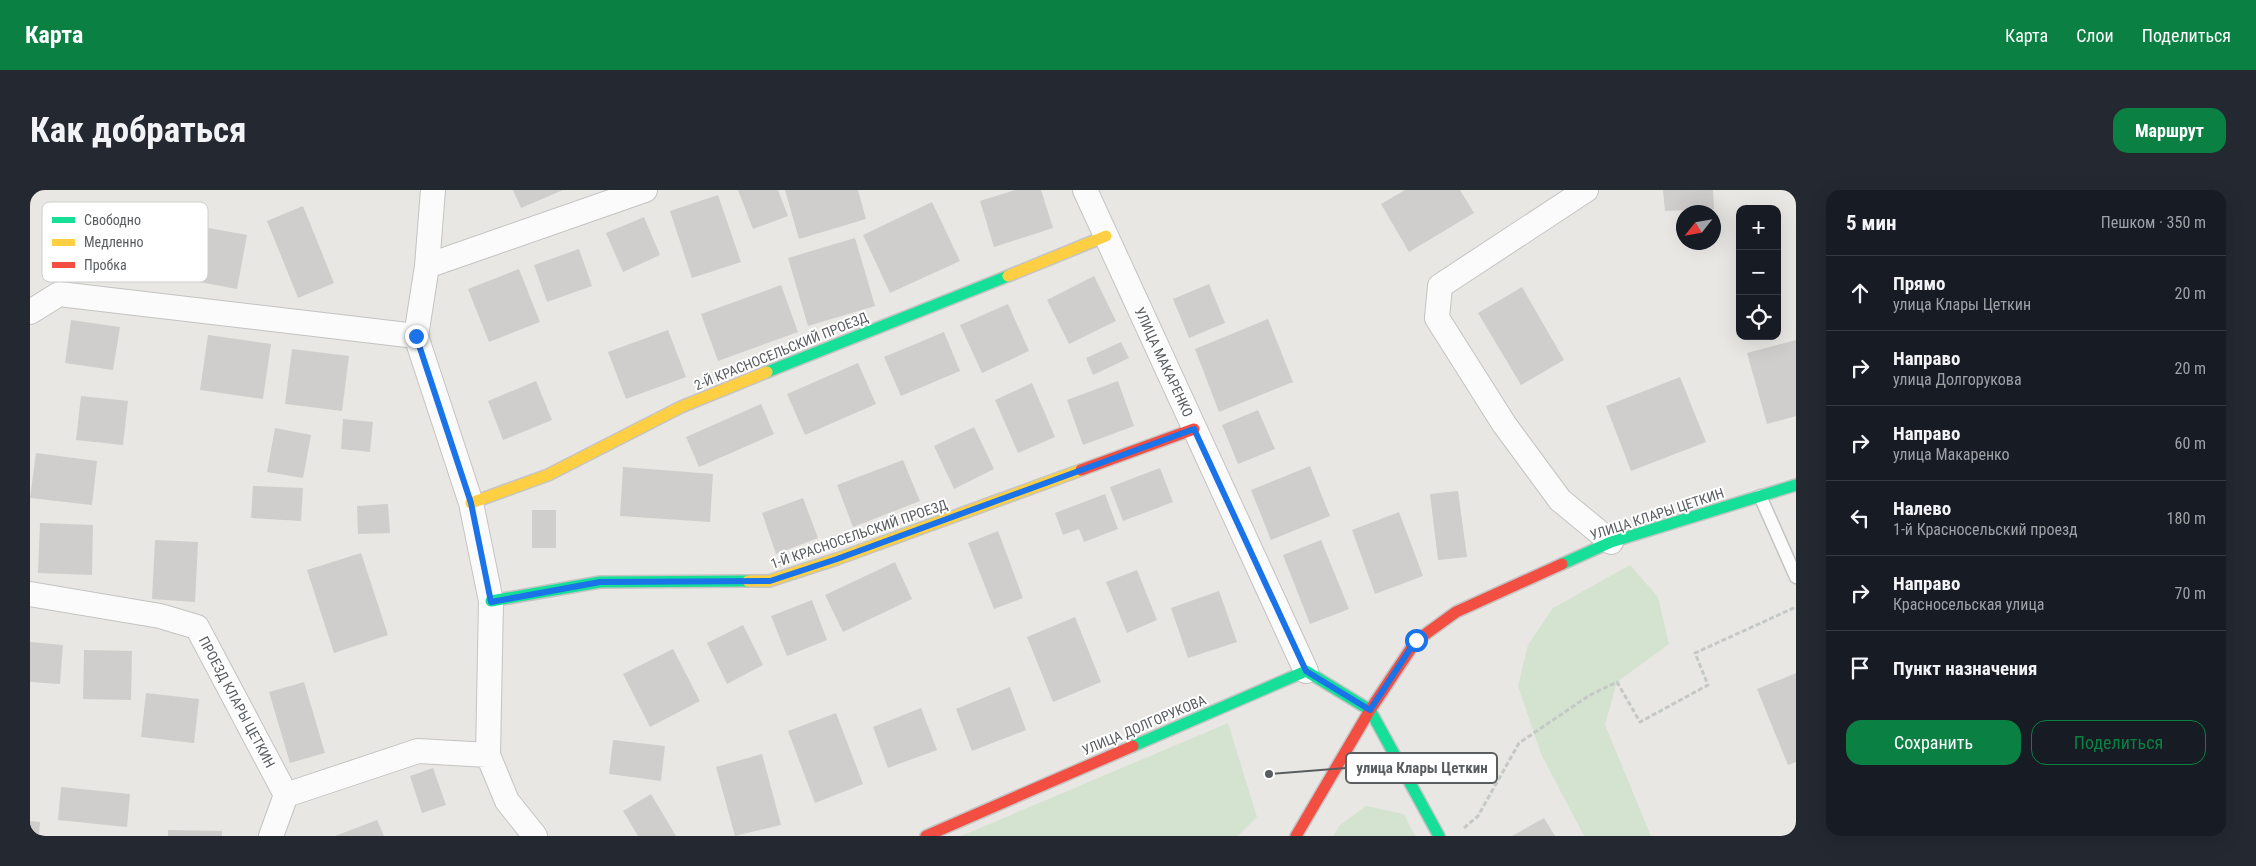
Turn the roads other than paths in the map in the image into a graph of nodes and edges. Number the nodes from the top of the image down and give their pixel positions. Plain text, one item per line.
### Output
1 (433, 190) edge
2 (645, 190) edge
3 (1085, 190) edge
4 (1586, 190) edge
5 (1106, 236) junction
6 (427, 266) junction
7 (30, 312) edge
8 (416, 336) junction
9 (1194, 429) junction
10 (1796, 485) edge
11 (1760, 496) junction
12 (471, 503) junction
13 (1611, 542) junction
14 (1796, 577) edge
15 (30, 594) edge
16 (491, 602) junction
17 (1306, 671) junction
18 (1370, 710) junction
19 (488, 755) junction
20 (286, 795) junction
21 (271, 836) edge
22 (535, 836) edge
23 (926, 836) edge
24 (1296, 836) edge
25 (1439, 836) edge

1 - 6 street
2 - 6 street
3 - 5 street, УЛИЦА МАКАРЕНКО
4 - 13 street
5 - 9 street, УЛИЦА МАКАРЕНКО
5 - 12 street, 2-Й КРАСНОСЕЛЬСКИЙ ПРОЕЗД
6 - 8 street
7 - 8 street
8 - 12 street
9 - 16 street, 1-Й КРАСНОСЕЛЬСКИЙ ПРОЕЗД
9 - 17 street, УЛИЦА МАКАРЕНКО
10 - 11 street, УЛИЦА КЛАРЫ ЦЕТКИН
11 - 13 street, УЛИЦА КЛАРЫ ЦЕТКИН
11 - 14 lane
12 - 16 street
13 - 18 street, УЛИЦА КЛАРЫ ЦЕТКИН
15 - 20 street, ПРОЕЗД КЛАРЫ ЦЕТКИН
16 - 19 street
17 - 18 street
17 - 23 street, УЛИЦА ДОЛГОРУКОВА
18 - 24 street, УЛИЦА КЛАРЫ ЦЕТКИН
18 - 25 street
19 - 20 street
19 - 22 street
20 - 21 street

